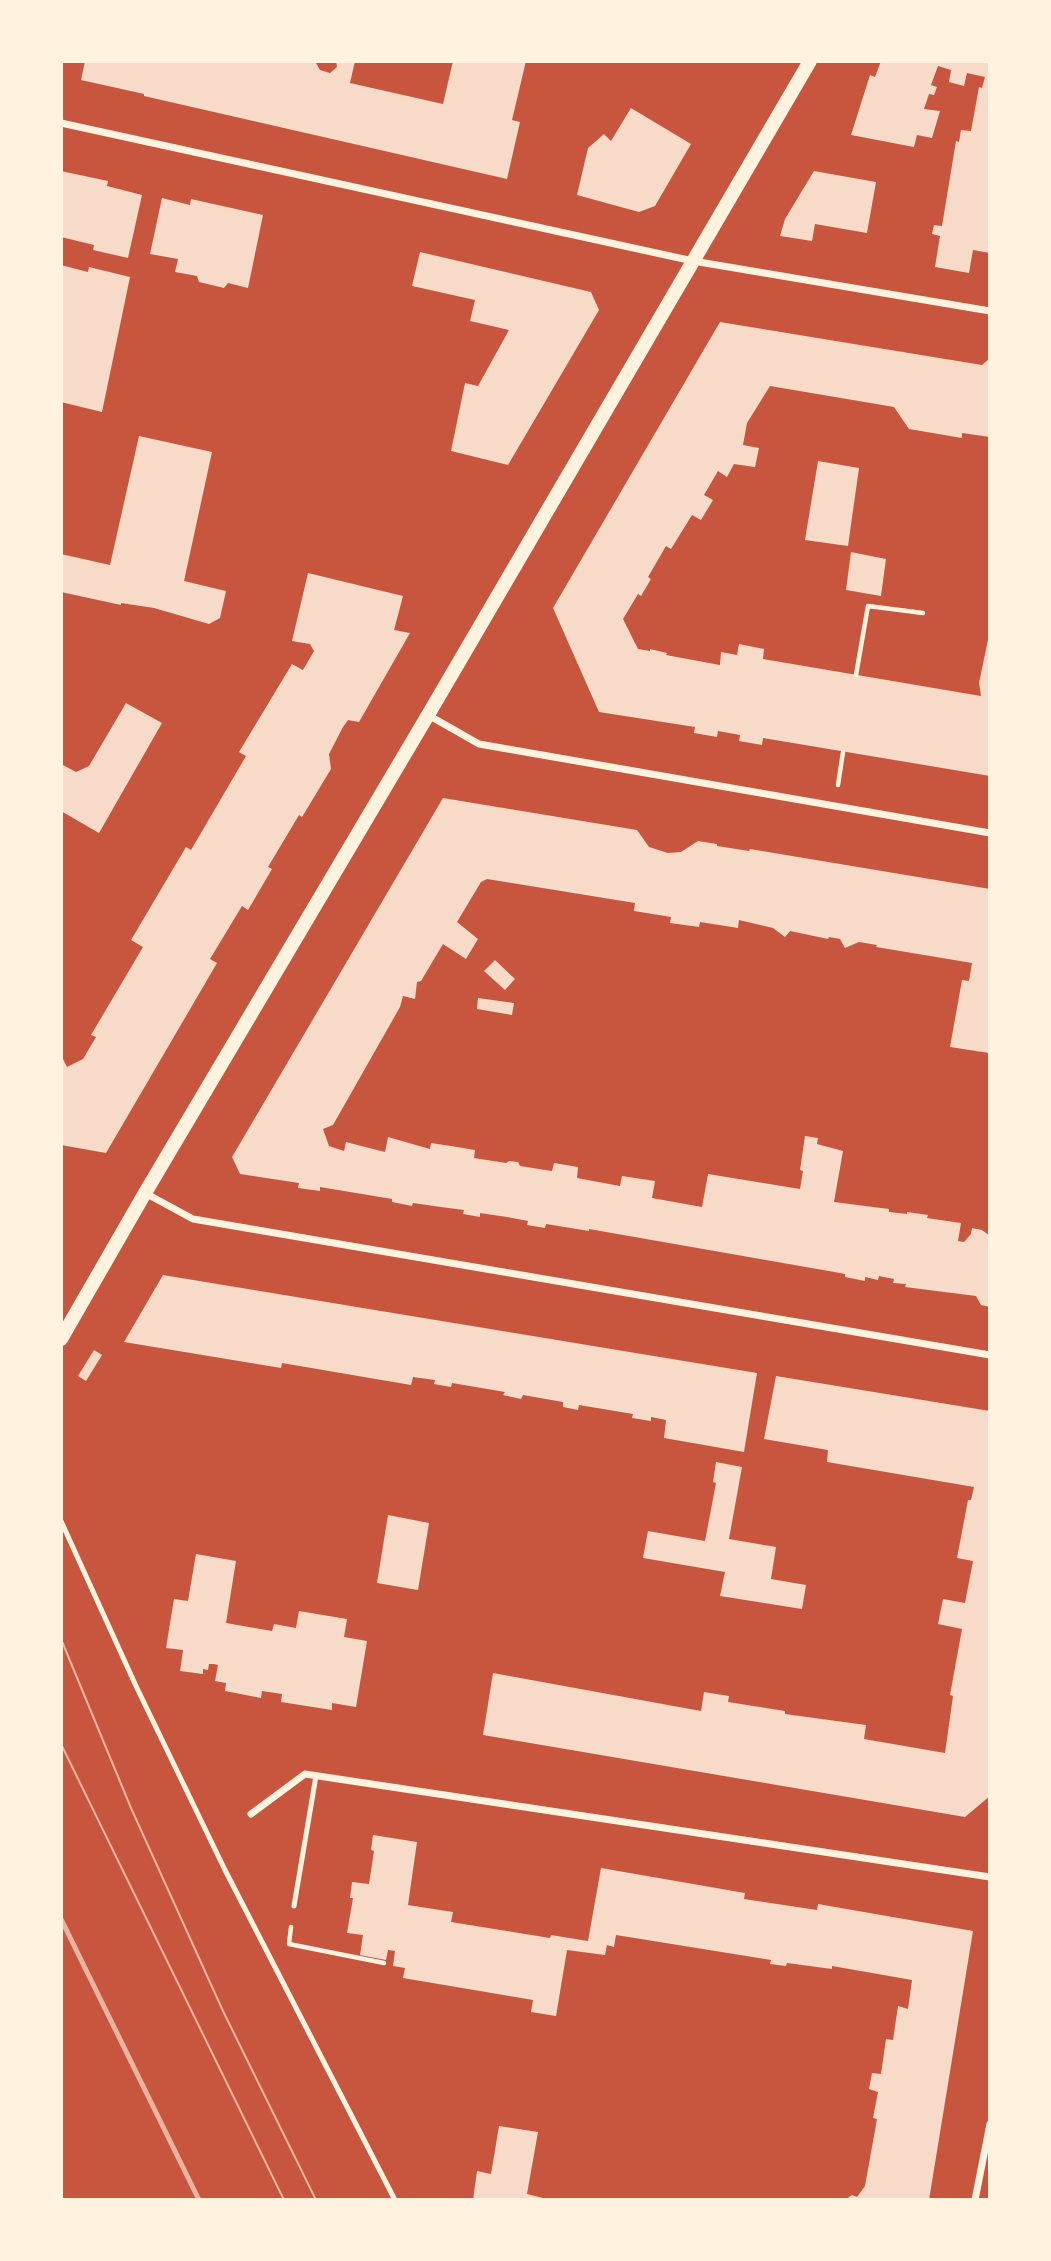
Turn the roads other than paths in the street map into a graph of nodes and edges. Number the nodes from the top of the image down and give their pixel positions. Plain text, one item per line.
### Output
1 (810, 61) edge
2 (61, 123) edge
3 (693, 261) junction
4 (990, 311) edge
5 (428, 715) junction
6 (990, 833) edge
7 (145, 1193) junction
8 (61, 1339) edge
9 (990, 1355) edge
10 (61, 1521) edge
11 (316, 1776) junction
12 (251, 1814) dead end
13 (990, 1877) edge
14 (294, 1906) road end
15 (990, 2124) edge
16 (395, 2200) edge
17 (975, 2200) edge

1 - 3 main road
2 - 3 street
3 - 4 street
3 - 5 main road
5 - 6 street
5 - 7 main road
7 - 8 main road
7 - 9 street
10 - 16 lane
11 - 12 street
11 - 13 street
11 - 14 lane
15 - 17 street

